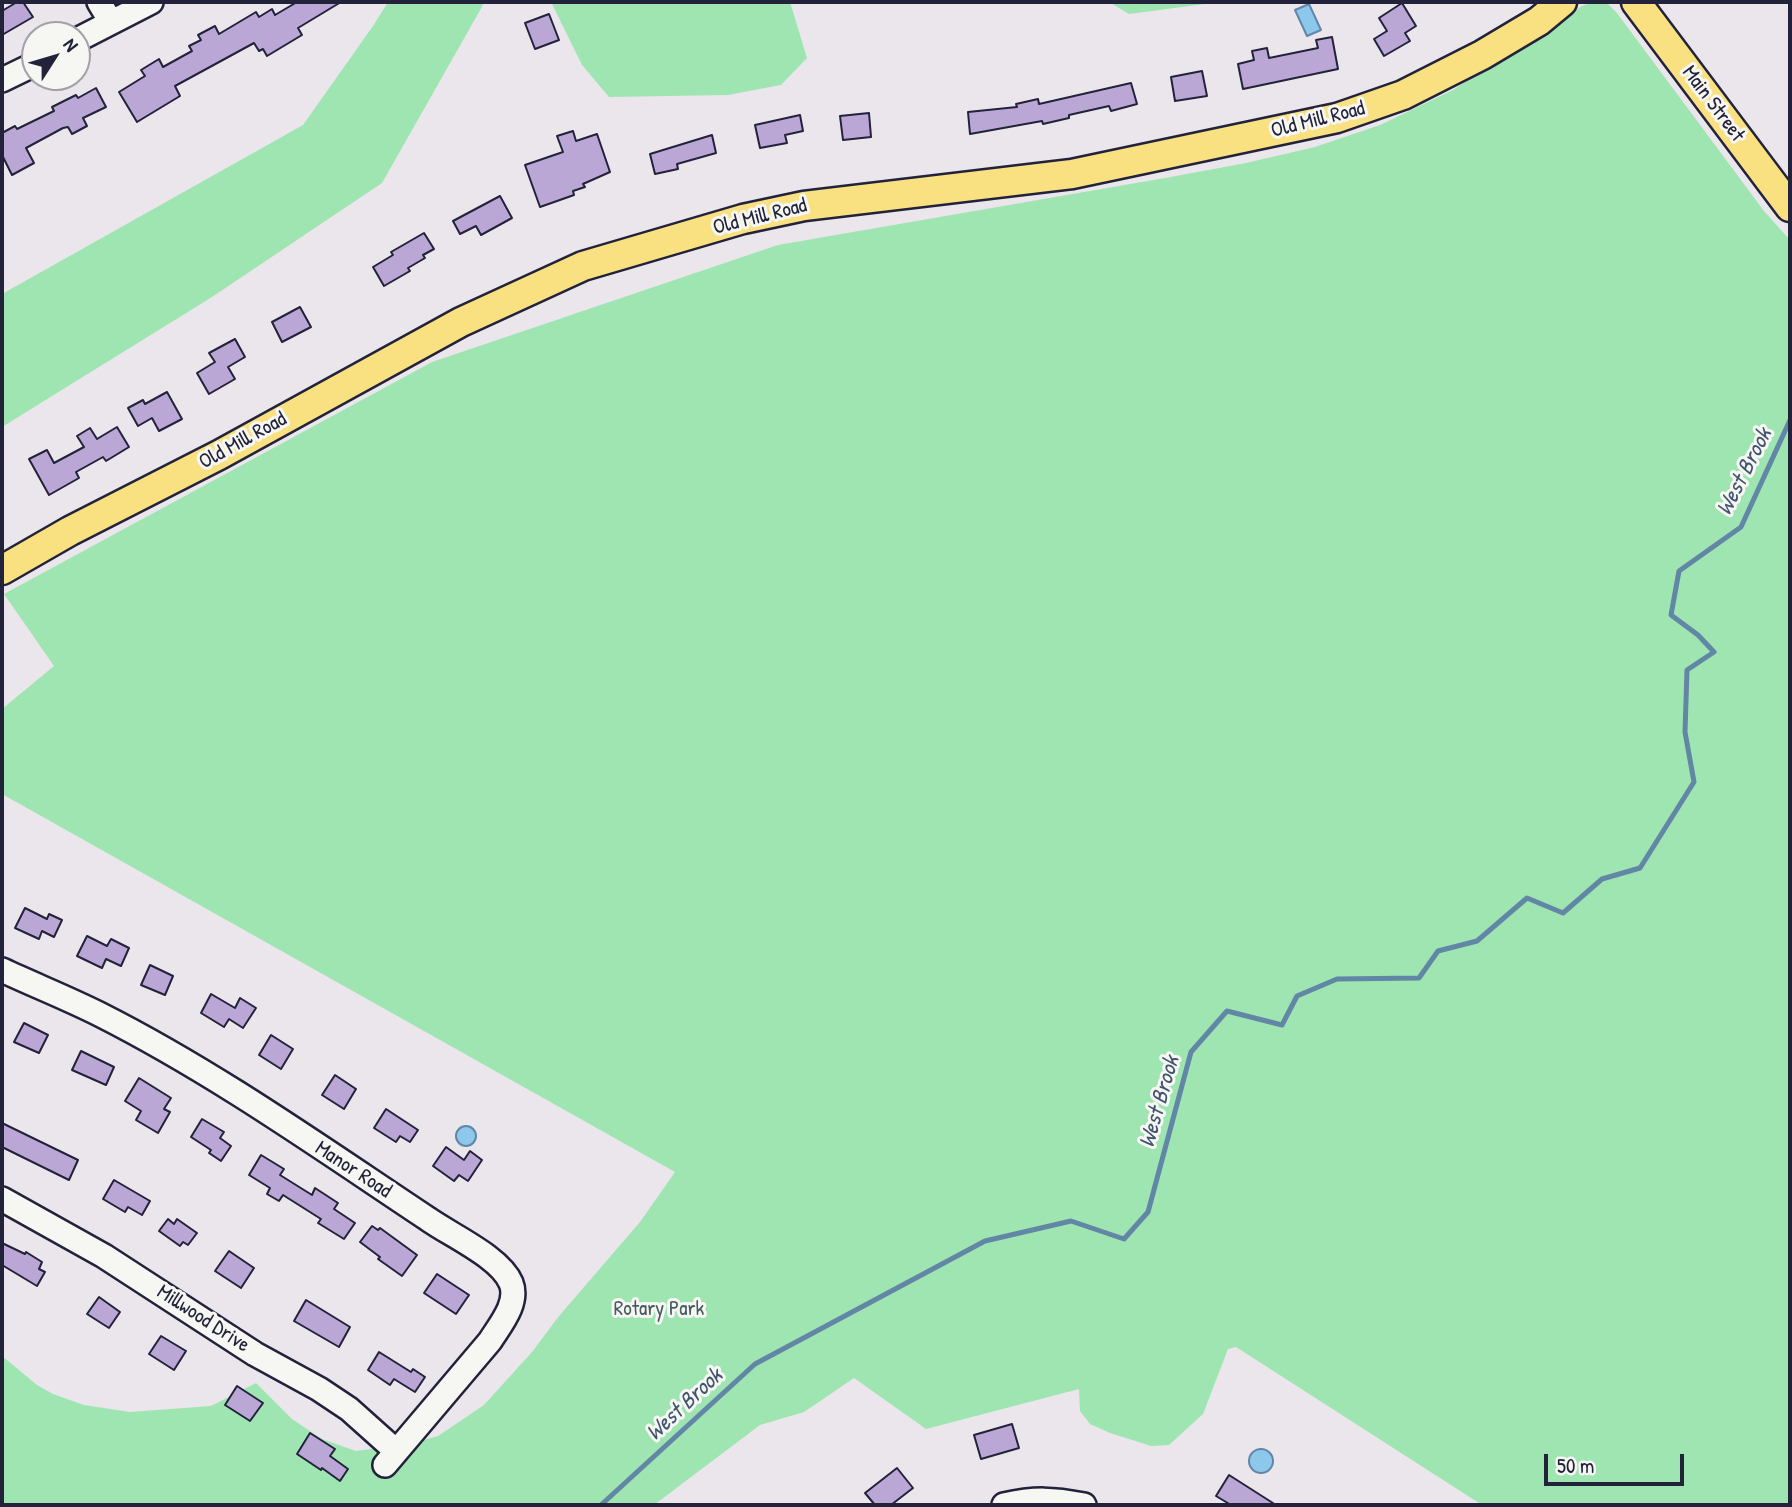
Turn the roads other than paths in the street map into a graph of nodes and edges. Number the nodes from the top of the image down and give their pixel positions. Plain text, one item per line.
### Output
1 (99, 2) edge
2 (151, 2) edge
3 (1562, 2) edge
4 (1636, 2) edge
5 (111, 22) junction
6 (91, 33) edge
7 (21, 71) edge
8 (2, 80) edge
9 (1790, 206) edge
10 (2, 570) edge
11 (2, 970) edge
12 (2, 1199) edge
13 (390, 1458) joint
14 (1004, 1505) edge
15 (1084, 1505) edge

1 - 5 street
2 - 5 street
3 - 10 main road, Old Mill Road
4 - 9 main road, Main Street
5 - 6 street
7 - 8 street
11 - 13 street, Manor Road
12 - 13 street, Millwood Drive
14 - 15 street

